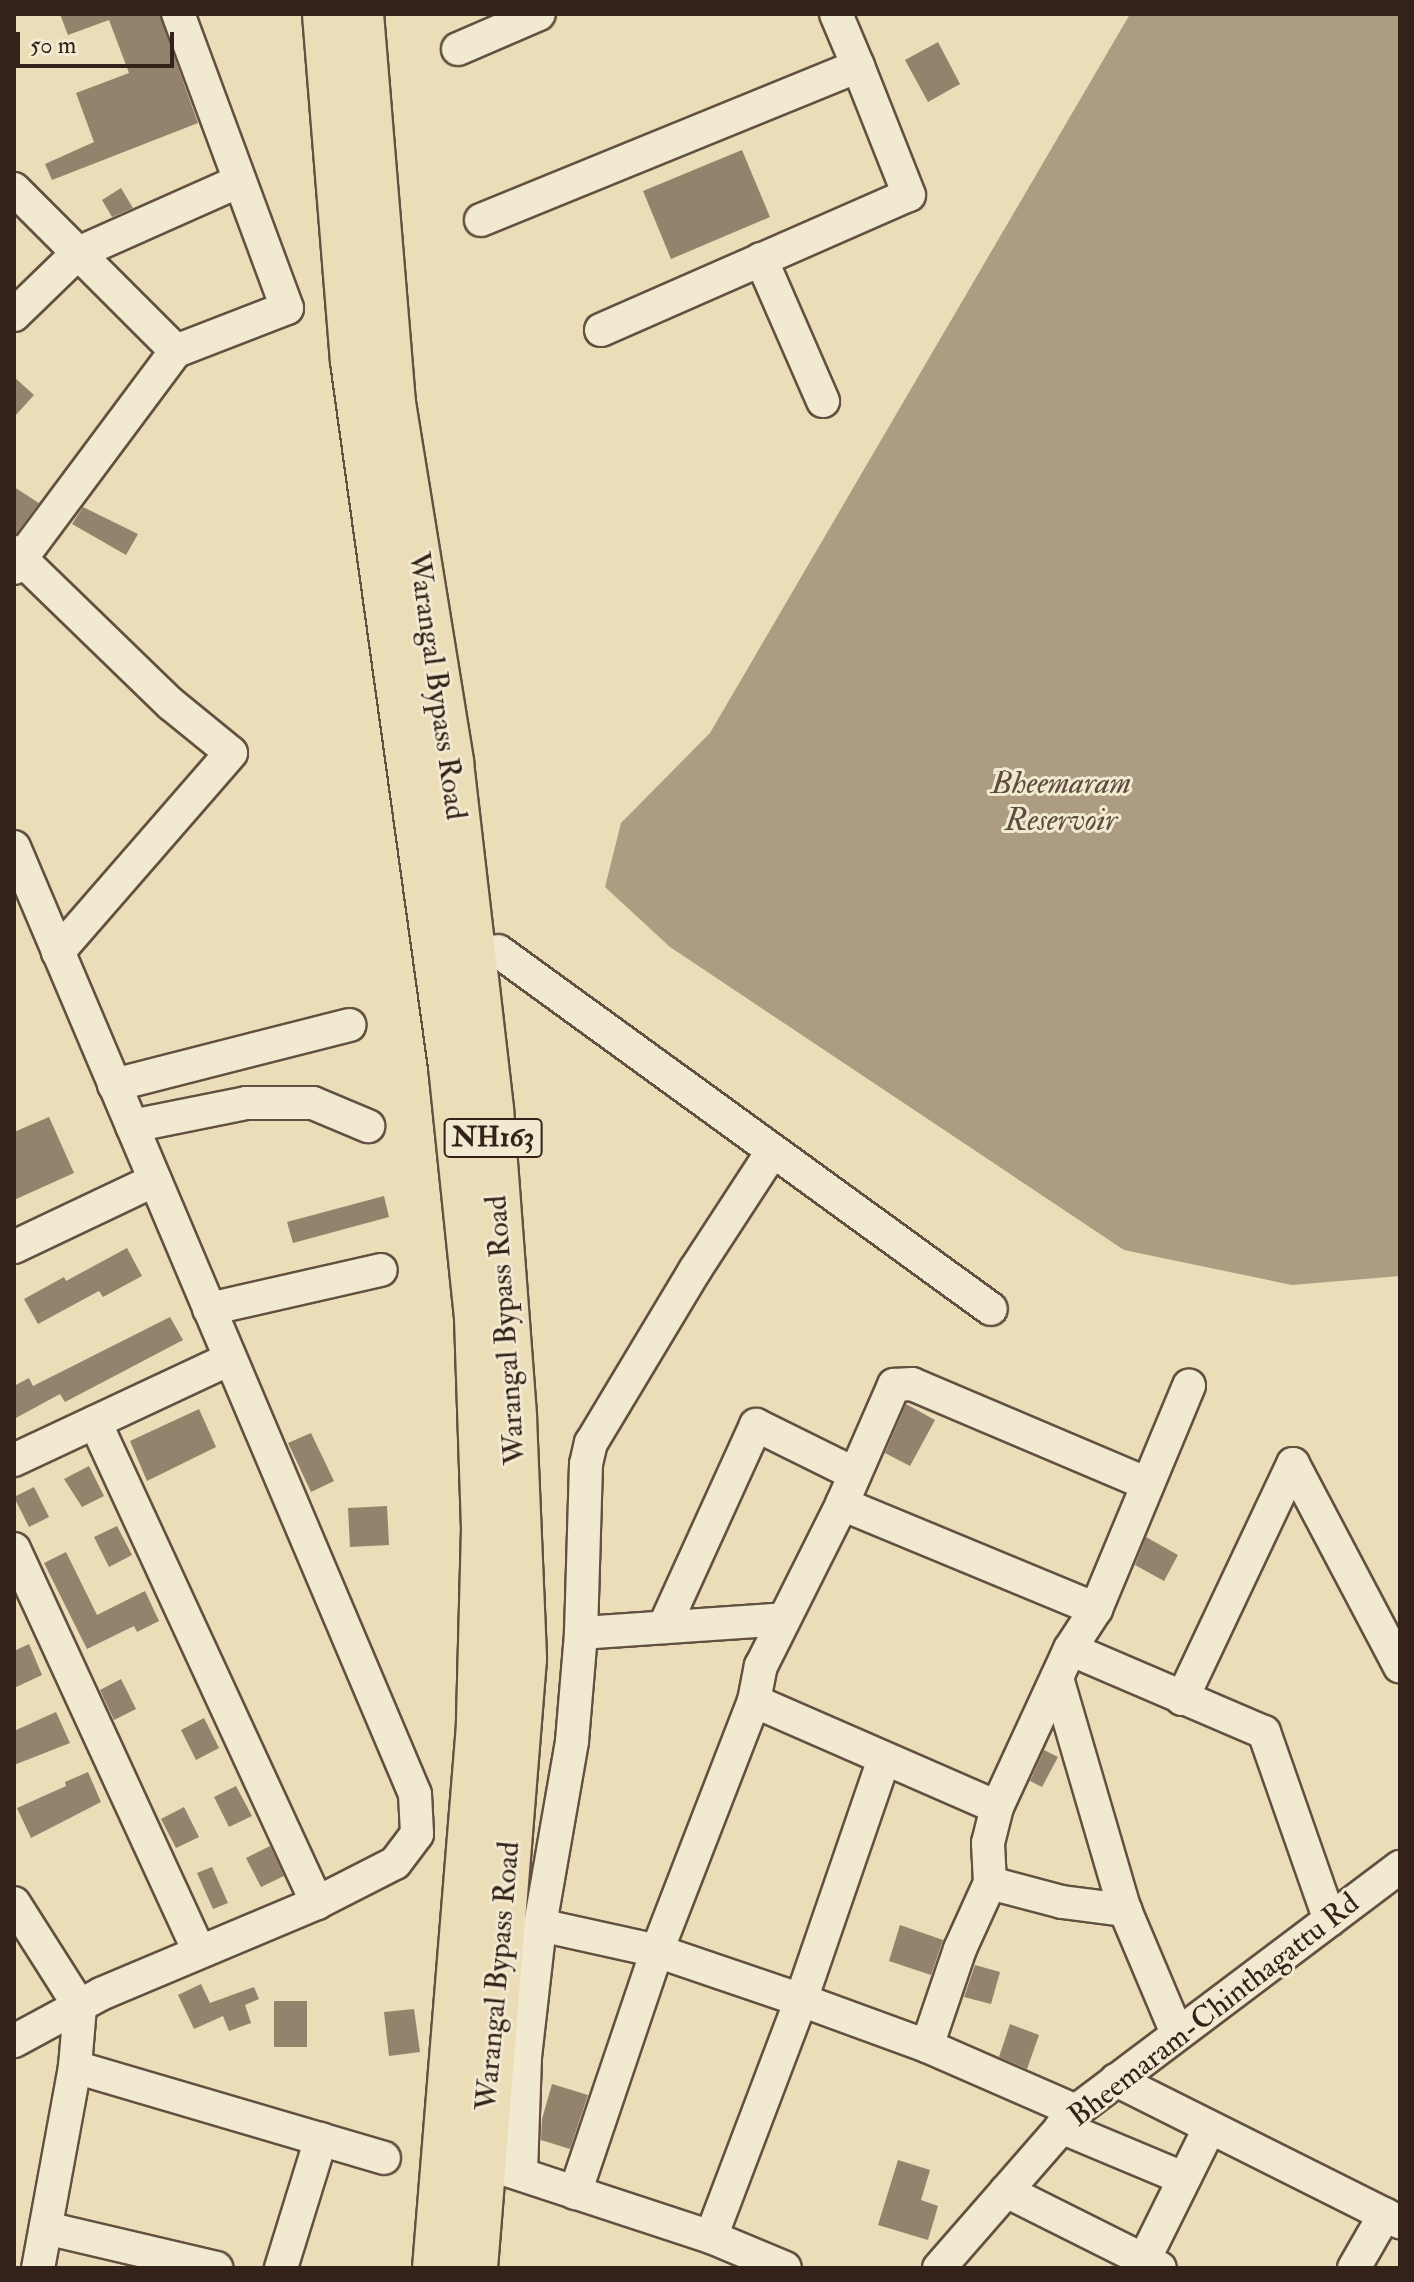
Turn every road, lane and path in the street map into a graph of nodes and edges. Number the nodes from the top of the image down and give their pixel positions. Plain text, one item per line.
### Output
1 (178, 14) edge
2 (325, 14) edge
3 (361, 14) edge
4 (539, 14) edge
5 (836, 14) edge
6 (458, 49) dead end
7 (858, 66) junction
8 (240, 181) junction
9 (14, 189) edge
10 (481, 220) dead end
11 (78, 253) junction
12 (761, 259) junction
13 (14, 315) edge
14 (601, 330) dead end
15 (176, 351) junction
16 (823, 401) dead end
17 (17, 559) edge
18 (14, 847) edge
19 (498, 951) dead end
20 (58, 952) junction
21 (349, 1025) dead end
22 (114, 1085) junction
23 (132, 1126) junction
24 (368, 1126) dead end
25 (772, 1152) junction
26 (155, 1180) junction
27 (14, 1247) edge
28 (381, 1270) dead end
29 (209, 1309) junction
30 (991, 1309) dead end
31 (230, 1359) junction
32 (1189, 1386) dead end
33 (95, 1422) junction
34 (14, 1460) edge
35 (855, 1474) junction
36 (1148, 1484) junction
37 (842, 1504) junction
38 (14, 1549) edge
39 (1096, 1609) junction
40 (784, 1619) junction
41 (664, 1627) junction
42 (581, 1633) junction
43 (1064, 1664) junction
44 (1400, 1667) edge
45 (1182, 1699) junction
46 (754, 1701) junction
47 (884, 1759) junction
48 (997, 1807) junction
49 (1400, 1867) edge
50 (990, 1883) junction
51 (14, 1903) edge
52 (317, 1903) junction
53 (1125, 1910) junction
54 (1330, 1920) junction
55 (540, 1925) junction
56 (657, 1951) junction
57 (199, 1952) junction
58 (801, 2000) junction
59 (80, 2007) junction
60 (1177, 2033) junction
61 (14, 2041) edge
62 (927, 2046) junction
63 (75, 2067) junction
64 (1116, 2080) junction
65 (1068, 2119) junction
66 (1209, 2129) junction
67 (321, 2139) junction
68 (384, 2158) dead end
69 (502, 2168) junction
70 (1183, 2178) junction
71 (1006, 2191) junction
72 (575, 2193) junction
73 (1392, 2218) edge
74 (46, 2228) junction
75 (711, 2237) junction
76 (1152, 2264) edge
77 (38, 2268) edge
78 (216, 2268) edge
79 (281, 2268) edge
80 (435, 2268) edge
81 (475, 2268) edge
82 (785, 2268) edge
83 (939, 2268) edge
84 (1354, 2268) edge

1 - 8 street
2 - 80 highway, Warangal Bypass Road / NH163
3 - 69 highway, Warangal Bypass Road / NH163
4 - 6 street
5 - 7 street
7 - 10 street
7 - 12 street
8 - 11 street
8 - 15 street
9 - 11 street
11 - 13 street
11 - 15 street
12 - 14 street
12 - 16 street
15 - 17 street
17 - 20 street
18 - 20 street
19 - 25 street
20 - 22 street
21 - 22 street
22 - 23 street
23 - 24 street
23 - 26 street
25 - 30 street
25 - 42 street
26 - 27 street
26 - 29 street
28 - 29 street
29 - 31 street
31 - 33 street
31 - 52 street
32 - 36 street
33 - 34 street
33 - 52 street
35 - 36 street
35 - 37 street
35 - 41 street
36 - 39 street
37 - 39 street
37 - 40 street
38 - 57 street
39 - 43 street
40 - 41 street
40 - 46 street
41 - 42 street
42 - 55 street
43 - 45 street
43 - 48 street
43 - 53 street
44 - 45 street
45 - 54 street
46 - 47 street
46 - 56 street
47 - 48 street
47 - 58 street
48 - 50 street
49 - 54 street, Bheemaram-Chinthagattu Rd
50 - 53 street
50 - 62 street
51 - 59 street
52 - 57 street
53 - 60 street
54 - 60 street, Bheemaram-Chinthagattu Rd
55 - 56 street
55 - 69 street
56 - 58 street
56 - 72 street
57 - 59 street
58 - 62 street
58 - 75 street
59 - 61 street
59 - 63 street
60 - 64 street, Bheemaram-Chinthagattu Rd
62 - 65 street
63 - 67 street
63 - 74 street
64 - 65 street, Bheemaram-Chinthagattu Rd
64 - 66 street
65 - 70 street
65 - 71 street, Bheemaram-Chinthagattu Rd
66 - 70 street
66 - 73 street
67 - 68 street
67 - 79 street
69 - 72 street
69 - 81 highway, Warangal Bypass Road / NH163
70 - 76 street
71 - 76 street
71 - 83 street, Bheemaram-Chinthagattu Rd
72 - 75 street
73 - 84 street
74 - 77 street
74 - 78 street
75 - 82 street

